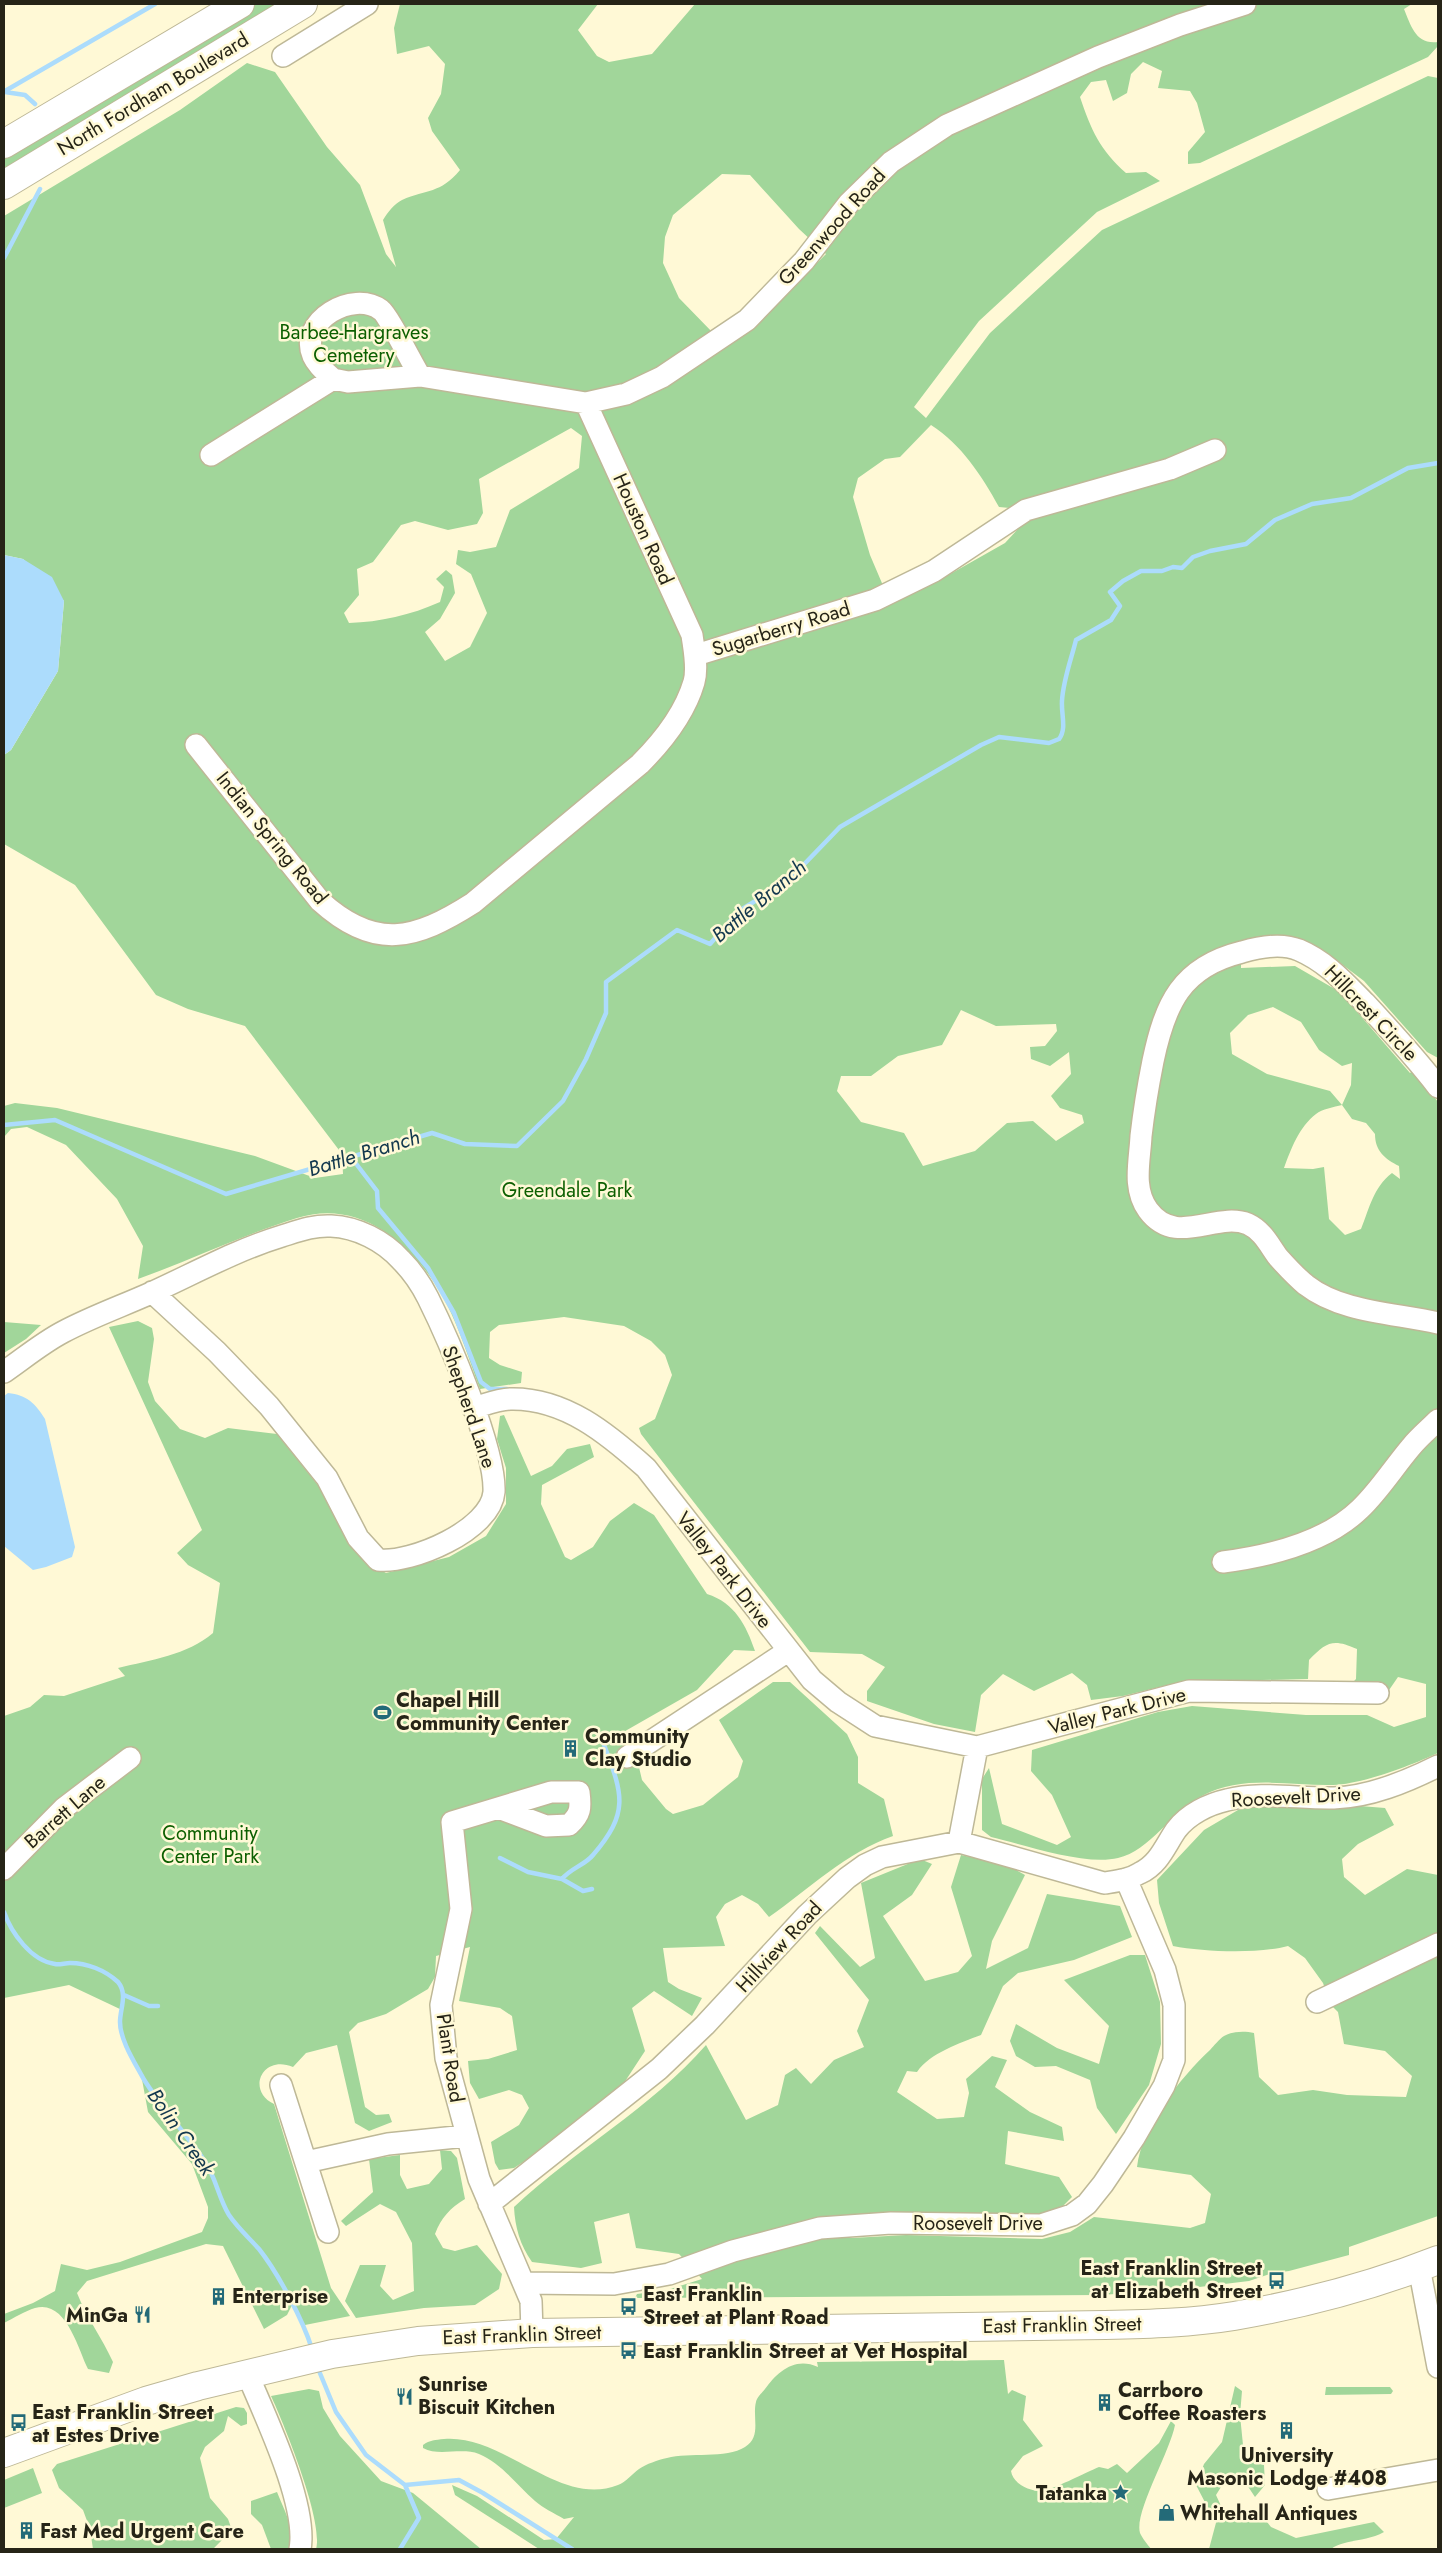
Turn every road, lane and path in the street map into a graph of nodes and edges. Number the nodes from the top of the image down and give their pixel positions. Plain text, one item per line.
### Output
1 (240, 4) edge
2 (303, 4) edge
3 (367, 4) edge
4 (1245, 4) edge
5 (283, 56) dead end
6 (4, 144) edge
7 (4, 185) edge
8 (420, 376) junction
9 (333, 380) junction
10 (586, 404) junction
11 (1215, 450) dead end
12 (211, 455) dead end
13 (696, 655) junction
14 (196, 745) dead end
15 (381, 936) joint
16 (1438, 1088) edge
17 (152, 1292) junction
18 (1438, 1323) edge
19 (4, 1372) edge
20 (473, 1408) junction
21 (1438, 1420) edge
22 (1224, 1562) dead end
23 (788, 1651) junction
24 (1378, 1693) dead end
25 (977, 1747) junction
26 (628, 1757) dead end
27 (130, 1758) dead end
28 (1438, 1766) edge
29 (501, 1809) dead end
30 (958, 1842) junction
31 (4, 1869) edge
32 (1126, 1880) junction
33 (1438, 1944) edge
34 (1318, 2002) dead end
35 (282, 2085) dead end
36 (466, 2136) junction
37 (306, 2162) junction
38 (489, 2204) junction
39 (328, 2232) dead end
40 (1429, 2263) edge
41 (524, 2283) junction
42 (532, 2333) junction
43 (1438, 2367) edge
44 (256, 2371) junction
45 (4, 2453) edge
46 (1438, 2470) edge
47 (1328, 2490) dead end
48 (300, 2549) edge

1 - 6 main road, North Fordham Boulevard
2 - 7 main road, North Fordham Boulevard
3 - 5 street
4 - 10 street, Greenwood Road
8 - 9 street, Greenwood Road
8 - 9 street
8 - 10 street, Greenwood Road
9 - 12 street
10 - 13 street, Houston Road
11 - 13 street, Sugarberry Road
13 - 15 street, Sugarberry Road
14 - 15 street, Indian Spring Road
16 - 18 street, Hillcrest Circle
17 - 19 street, Shepherd Lane
17 - 20 street, Shepherd Lane
17 - 20 street, Shepherd Lane
20 - 23 street, Valley Park Drive
21 - 22 street
23 - 25 street, Valley Park Drive
23 - 26 street
24 - 25 street, Valley Park Drive
25 - 30 street
27 - 31 street, Barrett Lane
28 - 32 street, Roosevelt Drive
29 - 36 street, Plant Road
30 - 32 street, Hillview Road
30 - 38 street, Hillview Road
32 - 41 street, Roosevelt Drive
33 - 34 street
35 - 37 street
36 - 37 street
36 - 38 street, Plant Road
37 - 39 street
38 - 41 street, Plant Road
40 - 42 main road, East Franklin Street
40 - 43 street
41 - 42 street, Plant Road
42 - 44 main road, East Franklin Street
44 - 45 main road, East Franklin Street
44 - 48 street
46 - 47 street

